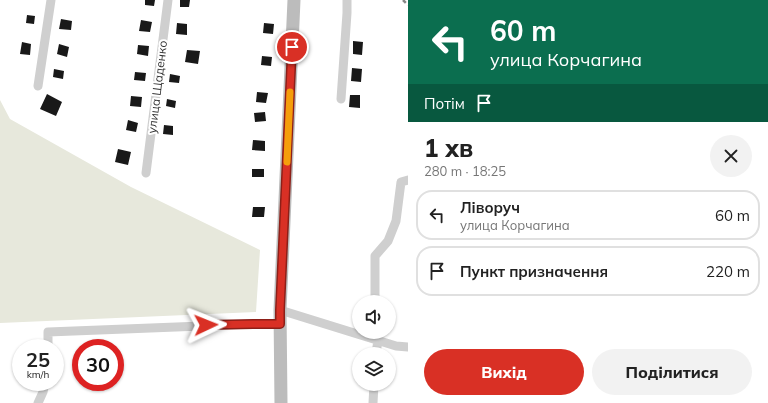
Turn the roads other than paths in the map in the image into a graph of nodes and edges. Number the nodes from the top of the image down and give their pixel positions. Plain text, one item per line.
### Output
1 (51, 0) edge
2 (168, 0) edge
3 (294, 0) edge
4 (346, 0) edge
5 (38, 86) dead end
6 (341, 99) dead end
7 (146, 173) dead end
8 (408, 180) edge
9 (375, 295) edge
10 (280, 310) junction
11 (280, 324) junction
12 (352, 331) edge
13 (48, 339) edge
14 (378, 339) edge
15 (408, 347) edge
16 (43, 391) edge
17 (374, 391) edge
18 (38, 403) edge
19 (280, 403) edge
20 (373, 403) edge

1 - 5 street
2 - 7 street, улица Щаденко
3 - 10 street
4 - 6 street
8 - 9 street
10 - 11 street
10 - 12 street
11 - 13 street
11 - 19 street
14 - 15 street
16 - 18 street
17 - 20 street

